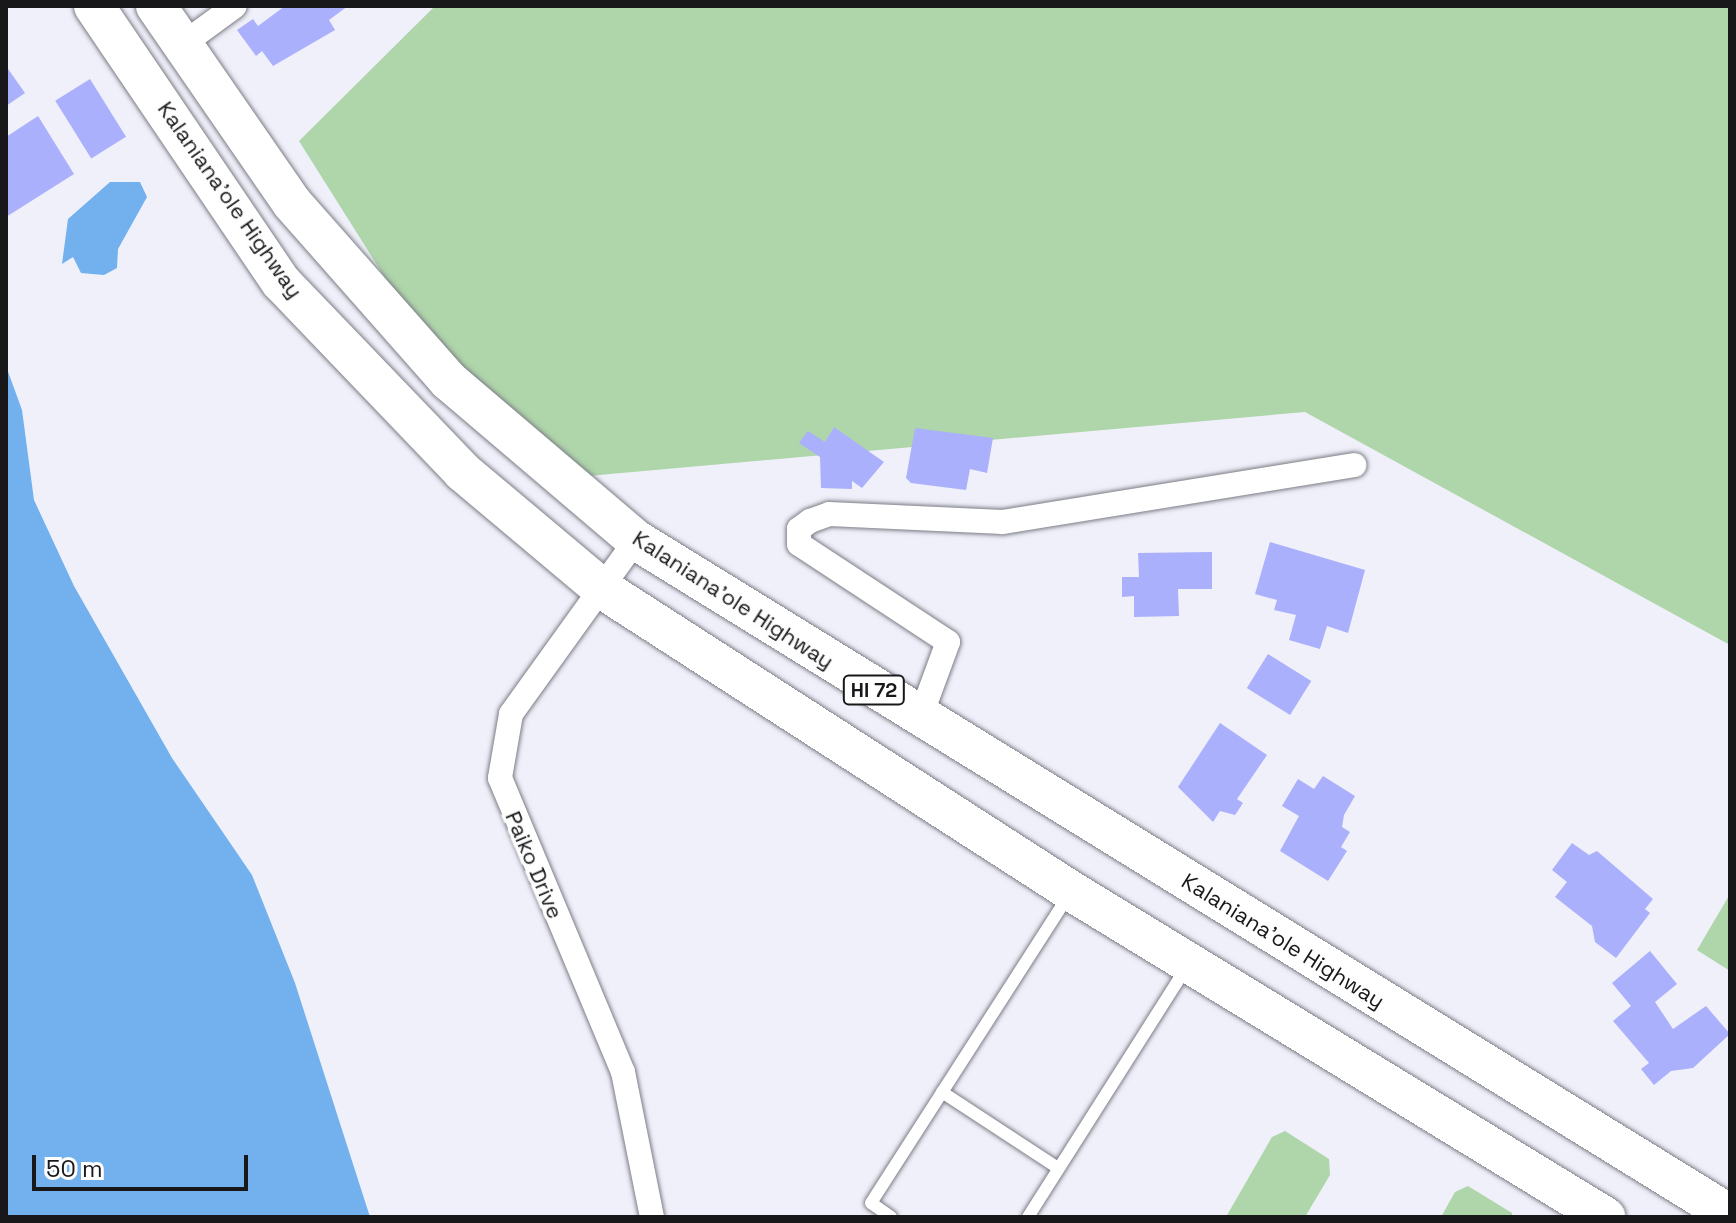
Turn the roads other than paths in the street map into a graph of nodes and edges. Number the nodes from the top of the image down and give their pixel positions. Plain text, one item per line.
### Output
1 (94, 6) edge
2 (156, 6) edge
3 (235, 6) edge
4 (183, 44) junction
5 (1354, 465) dead end
6 (636, 540) junction
7 (601, 588) junction
8 (920, 718) junction
9 (1071, 891) junction
10 (1190, 963) junction
11 (942, 1092) junction
12 (1058, 1168) junction
13 (871, 1203) junction
14 (1730, 1215) edge
15 (652, 1217) edge
16 (867, 1217) edge
17 (891, 1217) edge
18 (1028, 1217) edge
19 (1605, 1217) edge

1 - 7 highway, Kalaniana’ole Highway / HI 72
2 - 4 highway, Kalaniana’ole Highway / HI 72
3 - 4 street
4 - 6 highway, Kalaniana’ole Highway / HI 72
5 - 8 street
6 - 7 street, Paiko Drive
6 - 8 highway, Kalaniana’ole Highway / HI 72
7 - 9 highway, Kalaniana’ole Highway / HI 72
7 - 15 street, Paiko Drive
8 - 14 highway, Kalaniana’ole Highway / HI 72
9 - 10 highway, Kalaniana’ole Highway / HI 72
9 - 11 lane
10 - 12 lane
10 - 19 highway, Kalaniana’ole Highway / HI 72
11 - 12 lane
11 - 13 lane
12 - 18 lane
13 - 16 lane
13 - 17 lane

